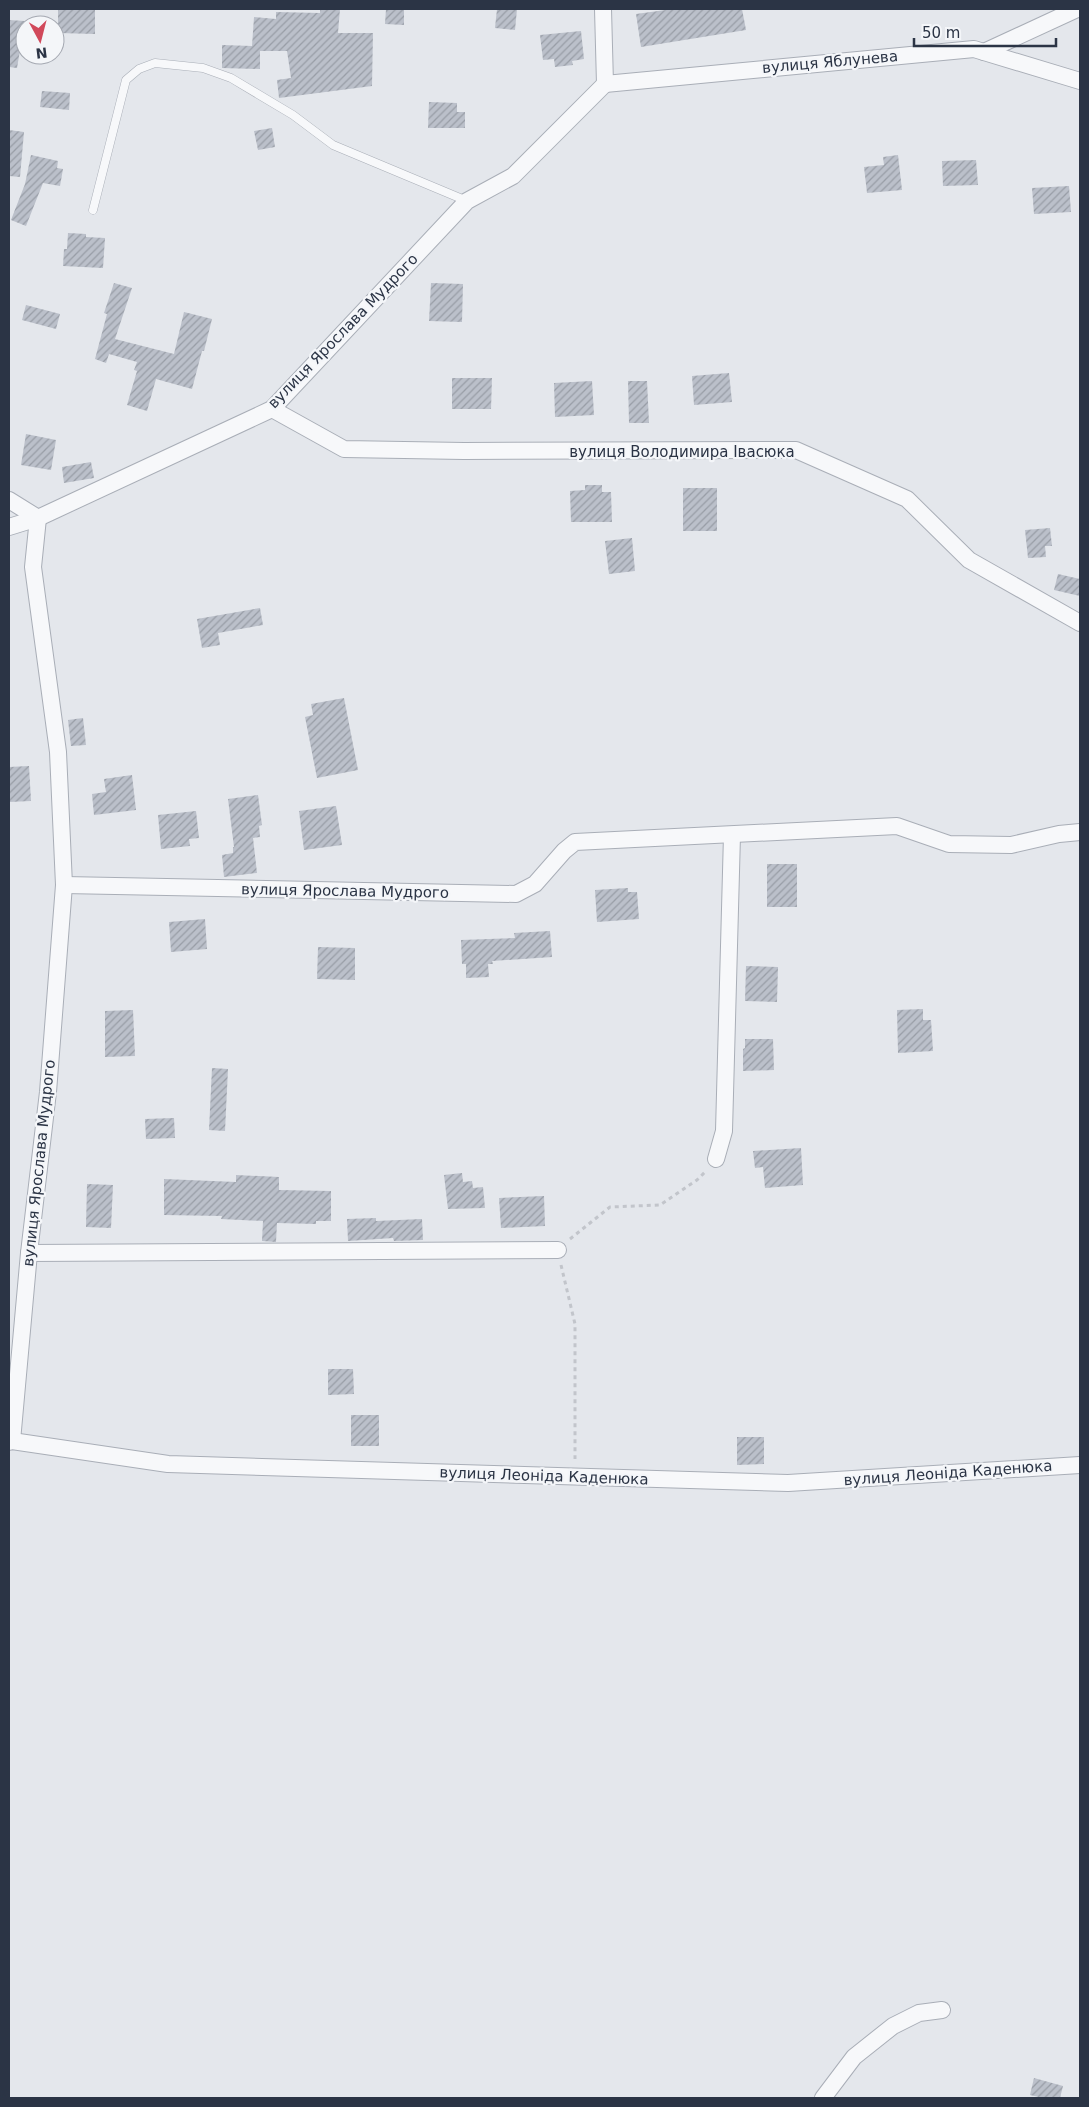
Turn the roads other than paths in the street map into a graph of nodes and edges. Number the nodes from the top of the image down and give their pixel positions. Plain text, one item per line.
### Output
1 (603, 9) edge
2 (1077, 9) edge
3 (984, 52) junction
4 (1080, 81) edge
5 (605, 84) junction
6 (467, 201) junction
7 (93, 210) dead end
8 (272, 409) junction
9 (9, 500) edge
10 (38, 518) junction
11 (9, 528) edge
12 (1080, 623) edge
13 (1080, 832) edge
14 (732, 835) junction
15 (64, 885) junction
16 (716, 1159) road end
17 (558, 1250) road end
18 (29, 1253) junction
19 (10, 1442) edge
20 (1080, 1465) edge
21 (942, 2010) dead end
22 (822, 2098) edge

1 - 5 street
2 - 3 street
3 - 4 street, вулиця Яблунева
3 - 5 street, вулиця Яблунева
5 - 6 street, вулиця Ярослава Мудрого
6 - 7 lane
6 - 8 street, вулиця Ярослава Мудрого
8 - 10 street, вулиця Ярослава Мудрого
8 - 12 street, вулиця Володимира Івасюка
9 - 10 street
10 - 11 street, вулиця Ярослава Мудрого
10 - 15 street, вулиця Ярослава Мудрого
13 - 14 street
14 - 15 street, вулиця Ярослава Мудрого
14 - 16 street
15 - 18 street, вулиця Ярослава Мудрого
17 - 18 street
18 - 19 street, вулиця Ярослава Мудрого
19 - 20 street, вулиця Леоніда Каденюка
21 - 22 street

